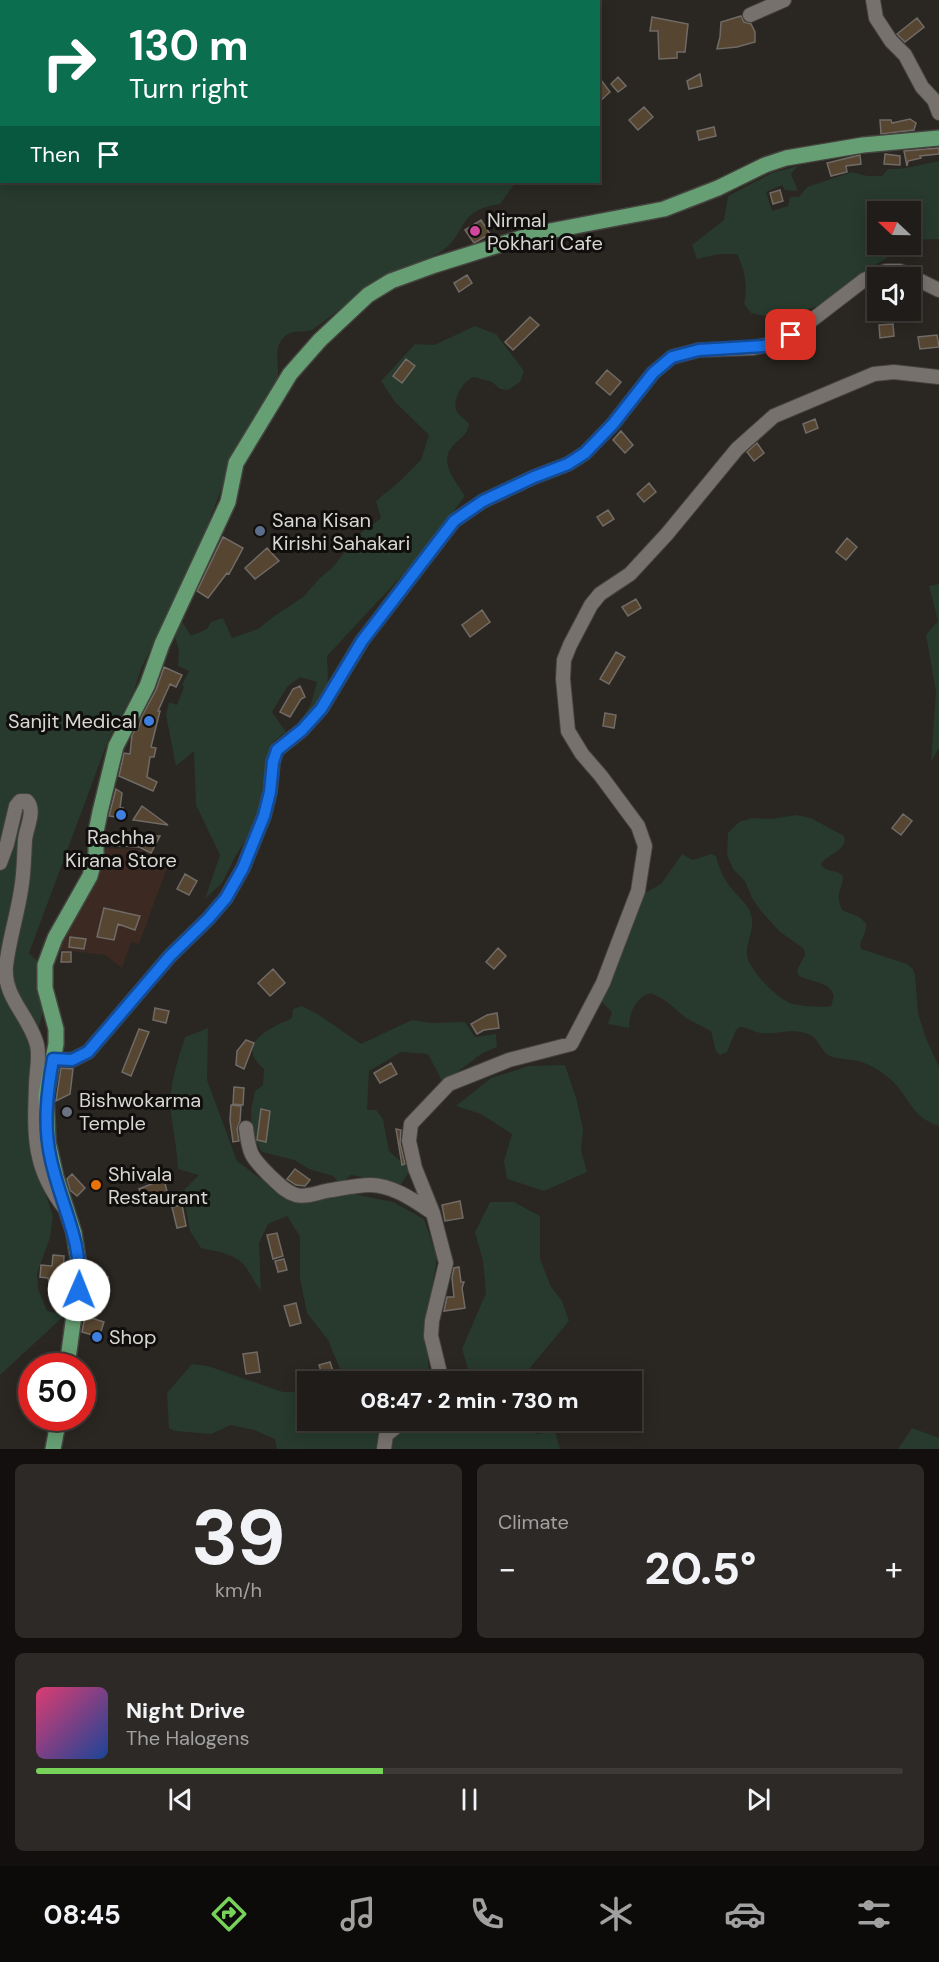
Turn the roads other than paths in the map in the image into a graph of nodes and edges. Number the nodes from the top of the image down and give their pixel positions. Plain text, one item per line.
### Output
1 (784, 0) edge
2 (873, 0) edge
3 (750, 15) dead end
4 (939, 113) edge
5 (939, 138) edge
6 (939, 290) edge
7 (939, 377) edge
8 (0, 863) edge
9 (53, 1059) junction
10 (246, 1128) dead end
11 (67, 1212) junction
12 (433, 1213) junction
13 (70, 1353) edge
14 (440, 1371) edge
15 (56, 1431) edge
16 (391, 1431) edge
17 (53, 1449) edge
18 (384, 1449) edge

1 - 3 street
2 - 4 street
5 - 9 main road
6 - 9 street
7 - 12 street
8 - 11 street
9 - 11 main road
10 - 12 street
11 - 13 main road
12 - 14 street
15 - 17 main road
16 - 18 street

